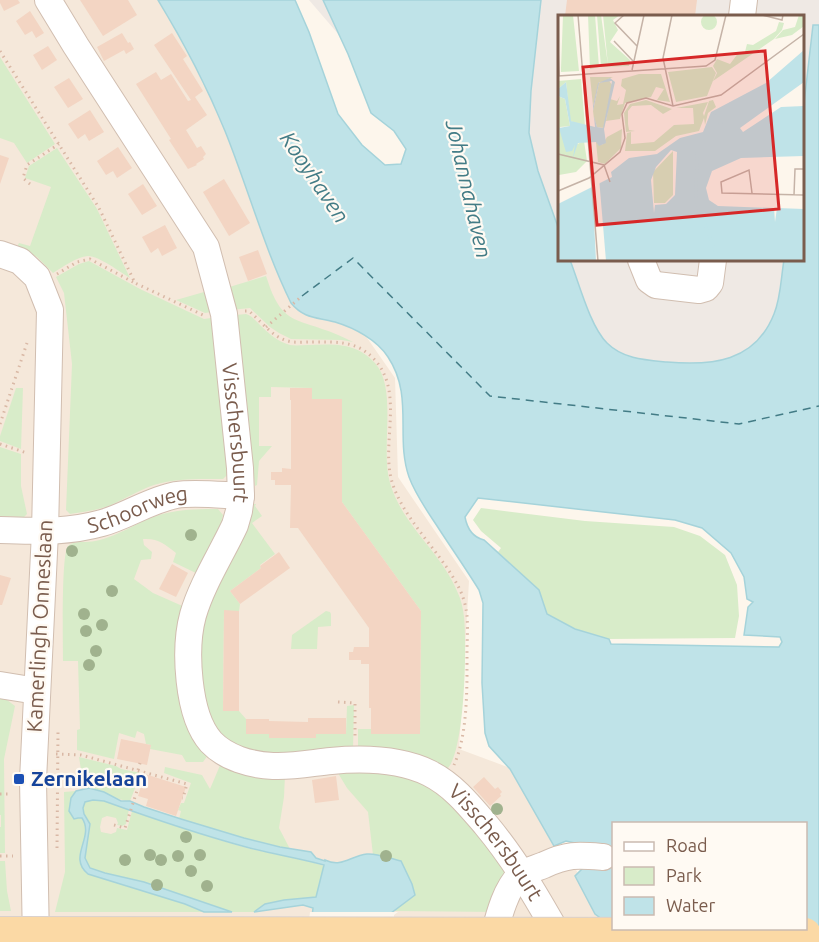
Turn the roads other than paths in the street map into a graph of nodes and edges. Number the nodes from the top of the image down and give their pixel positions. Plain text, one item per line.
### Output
1 (48, 0) edge
2 (744, 0) edge
3 (741, 15) edge
4 (0, 254) edge
5 (641, 261) edge
6 (713, 261) edge
7 (241, 496) junction
8 (0, 530) edge
9 (45, 532) junction
10 (0, 685) edge
11 (37, 691) junction
12 (603, 857) dead end
13 (522, 874) junction
14 (0, 933) edge
15 (805, 934) dead end
16 (36, 942) edge
17 (492, 942) edge
18 (562, 942) edge

1 - 7 street, Visschersbuurt
2 - 3 street
4 - 9 street, Kamerlingh Onneslaan
5 - 6 street
7 - 9 street, Schoorweg
7 - 13 street, Visschersbuurt
8 - 9 street, Schoorweg
9 - 11 street, Kamerlingh Onneslaan
10 - 11 street
11 - 16 street, Kamerlingh Onneslaan
12 - 13 street
13 - 17 street
13 - 18 street, Visschersbuurt
14 - 15 main road, bridge

